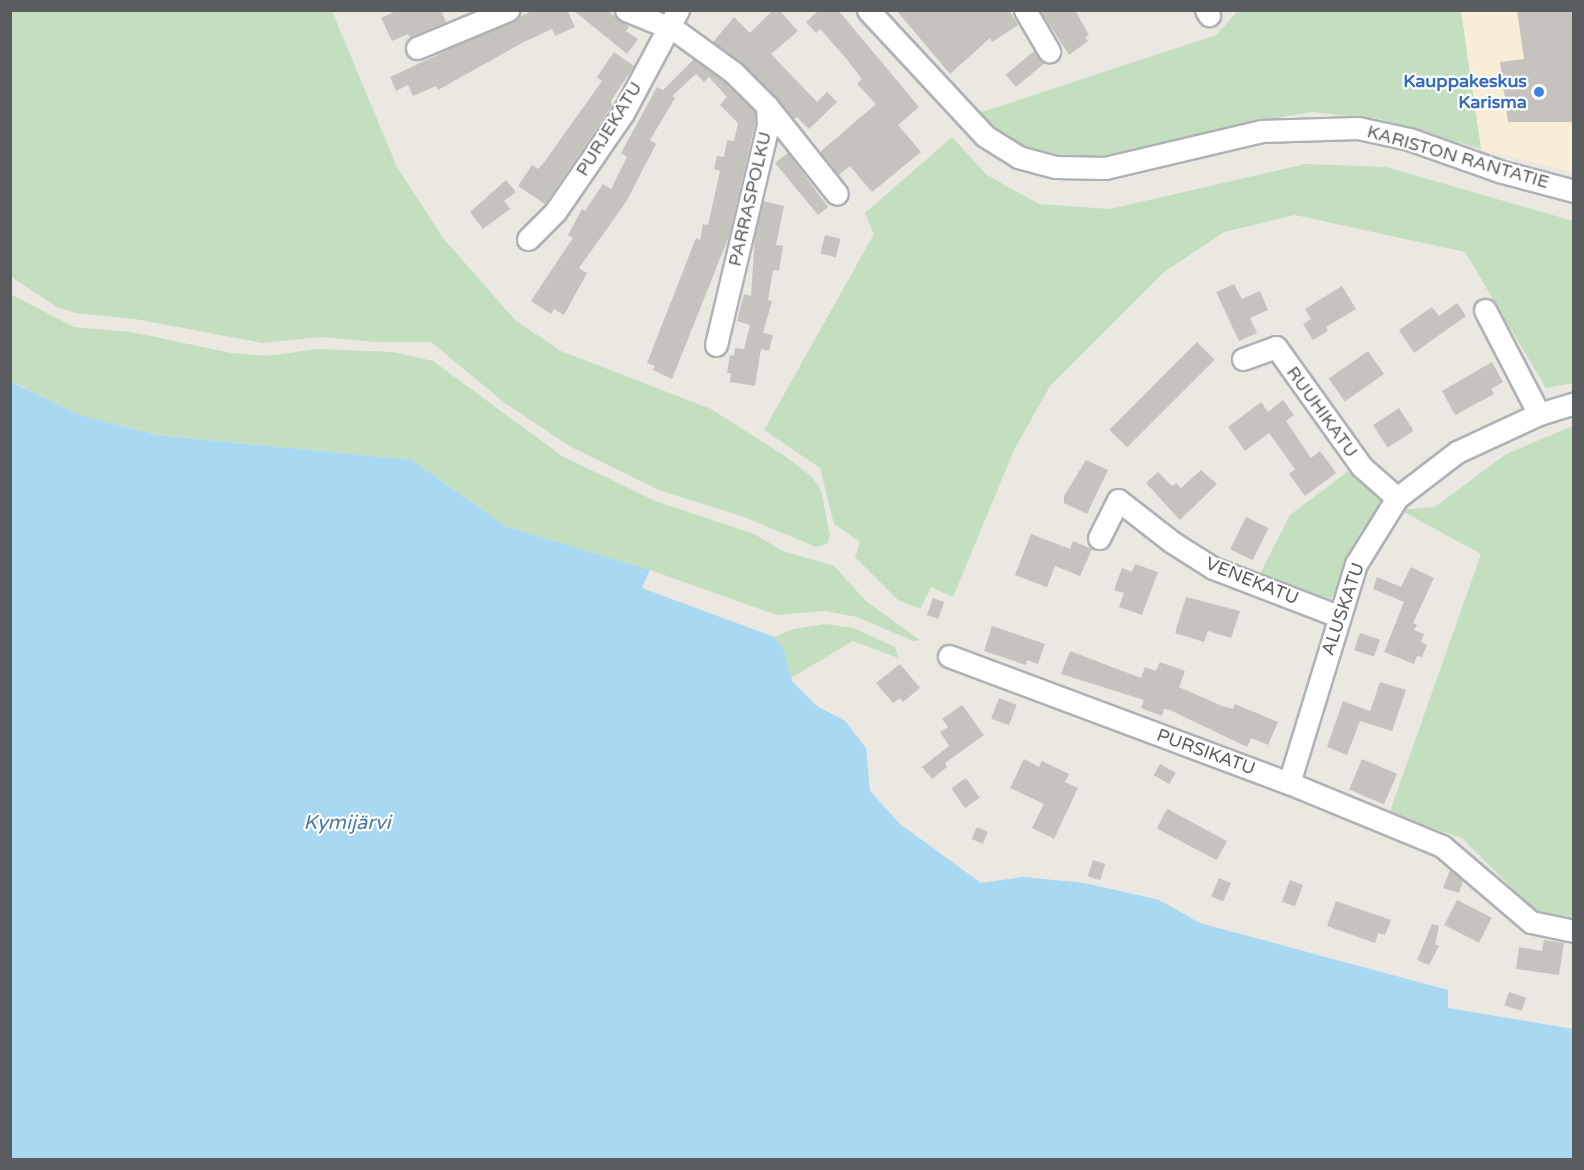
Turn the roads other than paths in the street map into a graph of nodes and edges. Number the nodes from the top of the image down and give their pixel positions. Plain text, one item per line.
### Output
1 (508, 10) edge
2 (626, 10) edge
3 (868, 10) edge
4 (1025, 10) edge
5 (673, 19) edge
6 (417, 48) dead end
7 (1049, 51) dead end
8 (767, 106) junction
9 (1574, 191) edge
10 (837, 194) dead end
11 (528, 239) dead end
12 (1485, 310) dead end
13 (716, 345) dead end
14 (1243, 359) dead end
15 (1574, 403) edge
16 (1539, 414) junction
17 (1397, 498) junction
18 (1099, 538) dead end
19 (1338, 616) junction
20 (948, 656) dead end
21 (1289, 783) junction
22 (1574, 931) edge

1 - 6 street
2 - 5 street, PARRASPOLKU
3 - 9 street, KARISTON RANTATIE
4 - 7 street
5 - 8 street, PARRASPOLKU
5 - 11 street, PURJEKATU
8 - 10 street
8 - 13 street, PARRASPOLKU
12 - 16 street
14 - 17 street, RUUHIKATU
15 - 16 street, ALUSKATU
16 - 17 street, ALUSKATU
17 - 19 street, ALUSKATU
18 - 19 street, VENEKATU
19 - 21 street, ALUSKATU
20 - 21 street, PURSIKATU
21 - 22 street, PURSIKATU

